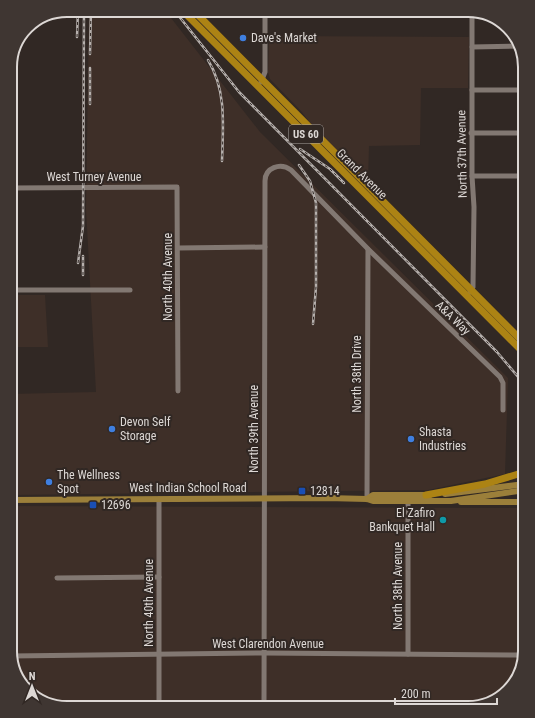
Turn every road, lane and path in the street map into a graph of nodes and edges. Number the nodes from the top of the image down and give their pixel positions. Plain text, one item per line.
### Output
1 (189, 17) edge
2 (199, 17) edge
3 (265, 17) edge
4 (472, 17) edge
5 (472, 46) junction
6 (513, 46) edge
7 (260, 83) junction
8 (472, 90) junction
9 (518, 90) edge
10 (472, 133) junction
11 (518, 133) edge
12 (472, 176) junction
13 (518, 176) edge
14 (177, 187) joint
15 (17, 188) edge
16 (265, 247) junction
17 (178, 248) junction
18 (368, 249) junction
19 (17, 290) edge
20 (130, 290) dead end
21 (469, 293) junction
22 (518, 338) edge
23 (518, 346) edge
24 (178, 391) dead end
25 (503, 410) dead end
26 (518, 474) edge
27 (518, 485) edge
28 (518, 491) edge
29 (426, 495) junction
30 (264, 498) junction
31 (408, 498) junction
32 (159, 499) junction
33 (367, 499) junction
34 (17, 500) edge
35 (451, 501) junction
36 (518, 502) edge
37 (159, 577) junction
38 (57, 578) dead end
39 (264, 653) junction
40 (160, 654) junction
41 (408, 654) junction
42 (518, 655) edge
43 (17, 656) edge
44 (159, 701) edge
45 (264, 701) edge

1 - 7 highway, Grand Avenue / US 60
2 - 7 highway, Grand Avenue / US 60
3 - 7 street
4 - 5 street, North 37th Avenue
5 - 6 street
5 - 8 street, North 37th Avenue
7 - 21 highway, Grand Avenue / US 60
8 - 9 street
8 - 10 street, North 37th Avenue
10 - 11 street
10 - 12 street, North 37th Avenue
12 - 13 street
12 - 21 street, North 37th Avenue
14 - 15 street, West Turney Avenue
14 - 17 street, North 40th Avenue
16 - 17 street
16 - 18 street, North 39th Avenue
16 - 30 street, North 39th Avenue
17 - 24 street, North 40th Avenue
18 - 25 street, A&A Way
18 - 33 street, North 38th Drive
19 - 20 street
21 - 22 highway, Grand Avenue / US 60
21 - 23 highway, Grand Avenue / US 60
26 - 29 highway
27 - 29 main road, West Indian School Road
28 - 35 main road, West Indian School Road
29 - 31 main road, West Indian School Road
30 - 32 main road, West Indian School Road
30 - 33 main road, West Indian School Road
30 - 39 street, North 39th Avenue
31 - 33 main road, West Indian School Road
31 - 35 main road, West Indian School Road
31 - 41 street, North 38th Avenue
32 - 34 main road, West Indian School Road
32 - 37 street, North 40th Avenue
35 - 36 main road
37 - 38 street
37 - 40 street, North 40th Avenue
39 - 40 street, West Clarendon Avenue
39 - 41 street, West Clarendon Avenue
39 - 45 street, North 39th Avenue
40 - 43 street, West Clarendon Avenue
40 - 44 street, North 40th Avenue
41 - 42 street, West Clarendon Avenue

